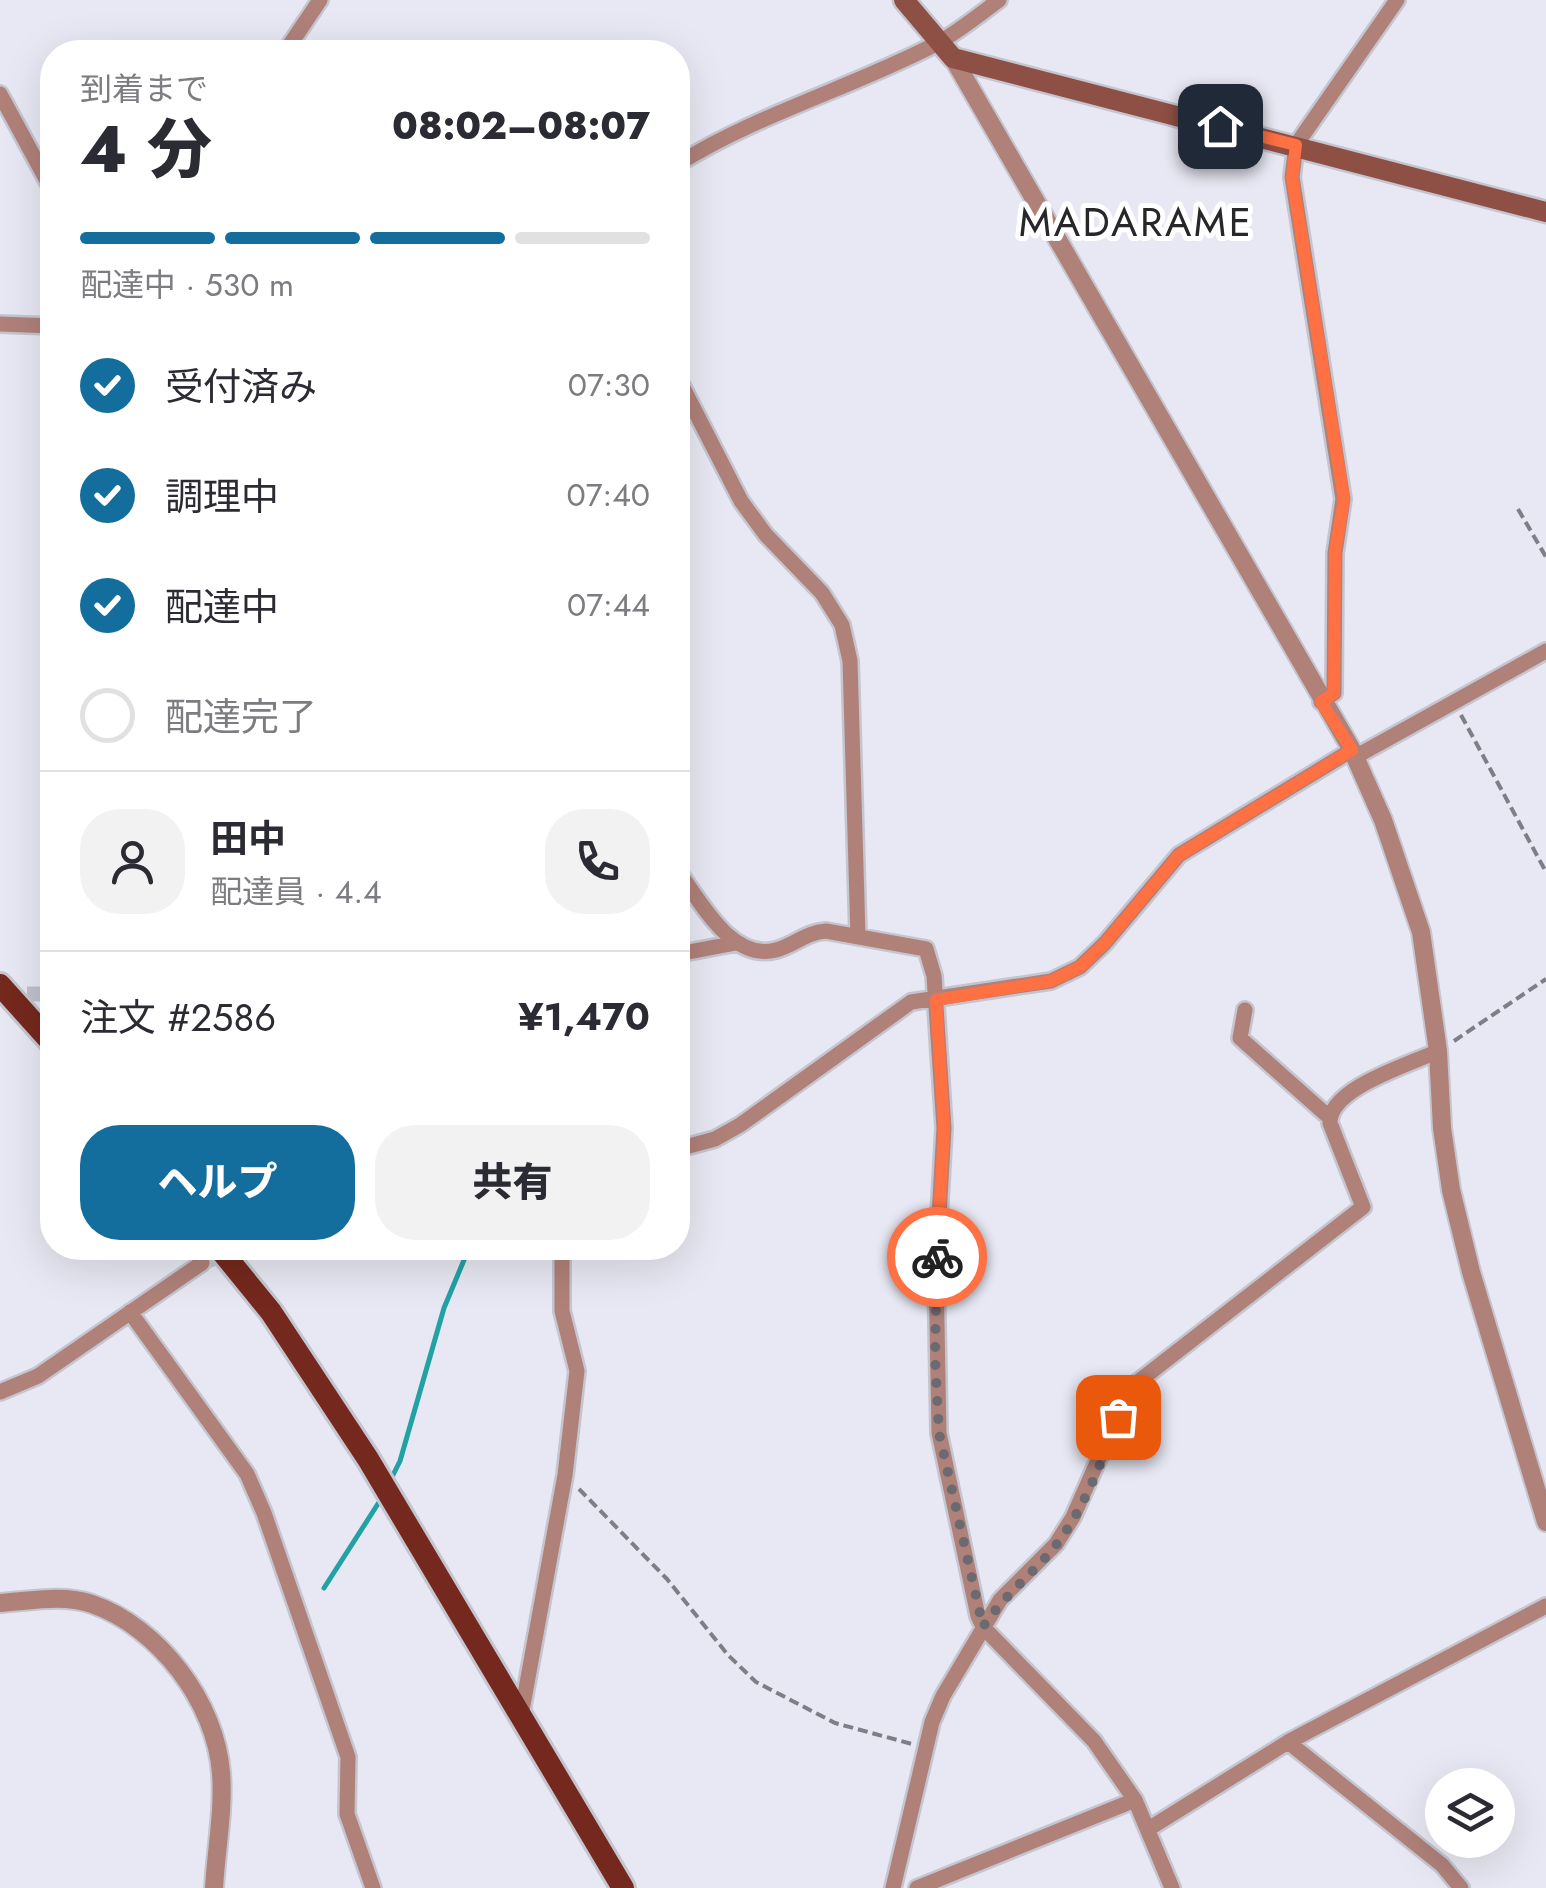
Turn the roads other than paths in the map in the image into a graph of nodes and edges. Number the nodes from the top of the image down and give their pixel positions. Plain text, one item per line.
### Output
1 (320, 0) edge
2 (904, 0) edge
3 (999, 0) edge
4 (1398, 0) edge
5 (293, 40) edge
6 (946, 50) junction
7 (0, 94) edge
8 (1296, 145) junction
9 (690, 157) edge
10 (40, 168) edge
11 (1546, 212) edge
12 (0, 324) edge
13 (40, 326) edge
14 (690, 401) edge
15 (1546, 651) edge
16 (1321, 702) junction
17 (1354, 753) junction
18 (690, 886) edge
19 (858, 936) junction
20 (736, 943) junction
21 (690, 952) edge
22 (0, 985) edge
23 (936, 1000) junction
24 (1246, 1010) dead end
25 (40, 1030) edge
26 (1438, 1052) junction
27 (1330, 1118) junction
28 (690, 1146) edge
29 (203, 1260) tunnel mouth
30 (215, 1260) edge
31 (562, 1260) edge
32 (130, 1312) junction
33 (0, 1392) edge
34 (1546, 1522) edge
35 (0, 1603) edge
36 (1546, 1606) edge
37 (983, 1627) junction
38 (520, 1716) junction
39 (1288, 1742) junction
40 (1135, 1800) junction
41 (1150, 1828) junction
42 (214, 1888) edge
43 (373, 1888) edge
44 (623, 1888) edge
45 (894, 1888) edge
46 (917, 1888) edge
47 (1172, 1888) edge
48 (1460, 1888) edge

1 - 5 street
2 - 6 main road
3 - 6 street
4 - 8 street
6 - 8 main road
6 - 9 street
6 - 16 street
7 - 10 street
8 - 11 main road
8 - 16 street
12 - 13 street
14 - 19 street
15 - 17 street
16 - 17 street
17 - 23 street
17 - 26 street
18 - 20 street
19 - 20 street
19 - 23 street
20 - 21 street
22 - 25 main road
23 - 28 street
23 - 37 street
24 - 27 street
26 - 27 street
26 - 34 street
27 - 37 street
29 - 32 street
30 - 38 main road
31 - 38 street
32 - 33 street
32 - 43 street
35 - 42 street
36 - 39 street
37 - 40 street
37 - 45 street
38 - 44 main road
39 - 41 street
39 - 48 street
40 - 41 street
40 - 46 street
41 - 47 street

